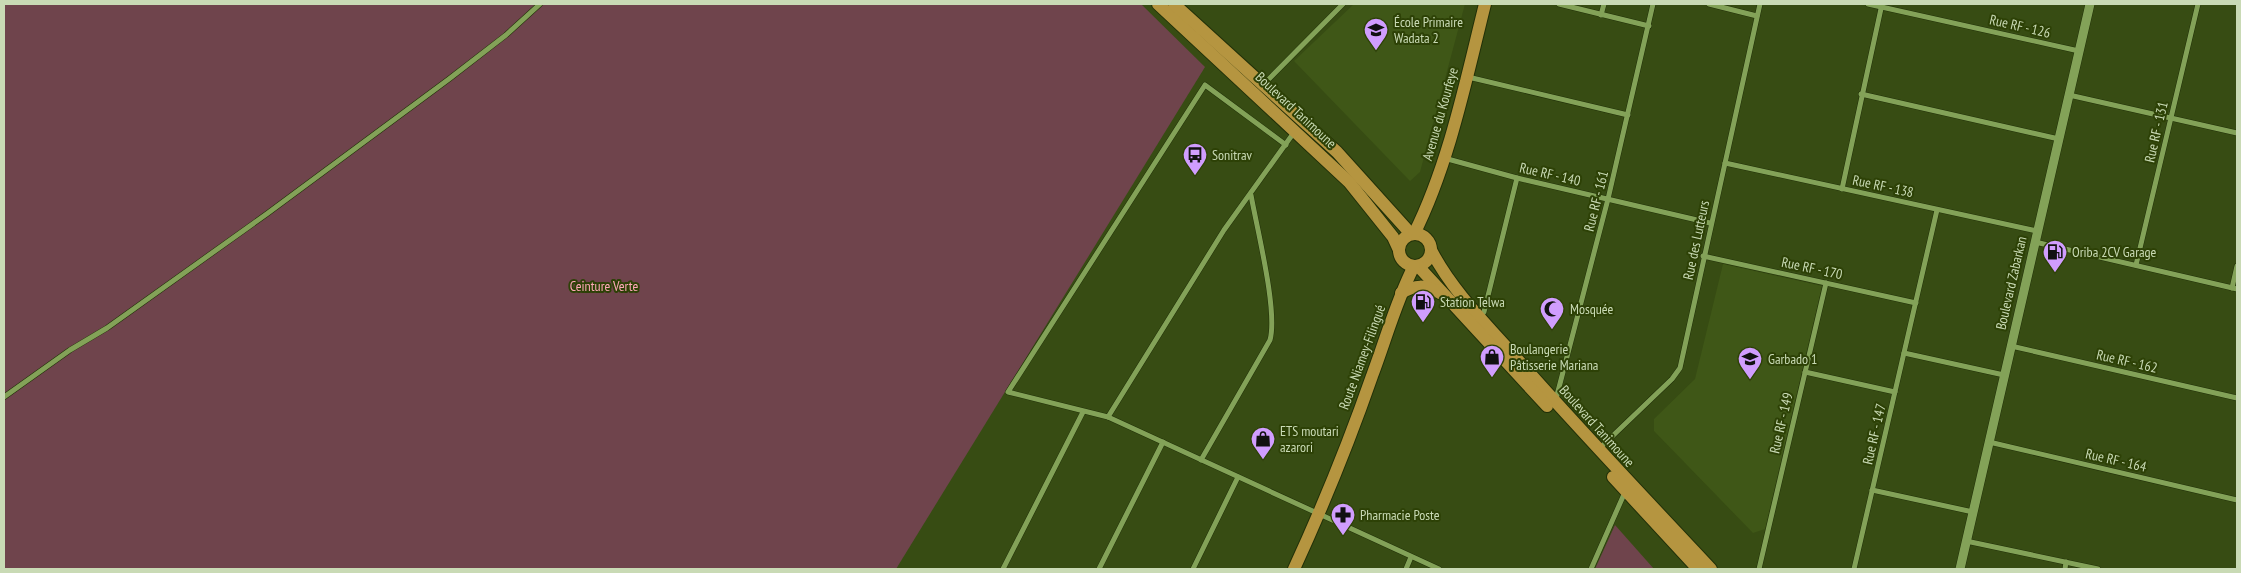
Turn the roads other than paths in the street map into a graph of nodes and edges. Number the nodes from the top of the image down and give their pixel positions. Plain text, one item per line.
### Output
1 (540, 4) edge
2 (1158, 4) edge
3 (1343, 4) edge
4 (1485, 4) edge
5 (1559, 4) edge
6 (1604, 4) edge
7 (1653, 4) edge
8 (1709, 4) edge
9 (1760, 4) edge
10 (1868, 4) edge
11 (2090, 4) edge
12 (2198, 4) edge
13 (1177, 5) edge
14 (1881, 5) edge
15 (1601, 15) junction
16 (1757, 16) junction
17 (1648, 26) junction
18 (2079, 51) junction
19 (1466, 77) junction
20 (1263, 85) junction
21 (1861, 94) junction
22 (2069, 95) junction
23 (1628, 115) junction
24 (2171, 117) junction
25 (1296, 130) junction
26 (2237, 133) edge
27 (2059, 139) junction
28 (1286, 145) junction
29 (1443, 158) junction
30 (1724, 163) junction
31 (1517, 178) junction
32 (1842, 189) junction
33 (1251, 195) junction
34 (1608, 199) junction
35 (1429, 203) junction
36 (1937, 210) junction
37 (1710, 223) junction
38 (2037, 231) junction
39 (1413, 234) junction
40 (2035, 242) junction
41 (1430, 246) junction
42 (1399, 254) junction
43 (1703, 256) junction
44 (1416, 266) junction
45 (2136, 266) junction
46 (2237, 266) edge
47 (1826, 283) junction
48 (2235, 288) edge
49 (1401, 292) junction
50 (1450, 300) junction
51 (1916, 303) junction
52 (1480, 317) junction
53 (2011, 346) junction
54 (1904, 352) junction
55 (1805, 372) junction
56 (2004, 375) junction
57 (1895, 392) junction
58 (4, 397) edge
59 (2237, 398) edge
60 (1555, 402) junction
61 (1084, 412) junction
62 (1108, 417) junction
63 (1163, 442) junction
64 (1989, 442) junction
65 (1598, 450) junction
66 (1201, 460) junction
67 (1238, 477) junction
68 (1872, 490) junction
69 (1626, 492) junction
70 (2237, 500) edge
71 (1973, 512) junction
72 (1319, 514) junction
73 (1966, 541) junction
74 (1411, 557) junction
75 (2066, 562) junction
76 (1003, 569) edge
77 (1099, 569) edge
78 (1193, 569) edge
79 (1294, 569) edge
80 (1406, 569) edge
81 (1439, 569) edge
82 (1591, 569) edge
83 (1698, 569) edge
84 (1711, 569) edge
85 (1759, 569) edge
86 (1854, 569) edge
87 (1960, 569) edge
88 (2065, 569) edge
89 (2098, 569) edge

1 - 58 street
2 - 25 main road, Boulevard Tanimoune
3 - 20 street
4 - 19 main road, Avenue du Kourfeye
5 - 15 street
6 - 15 street
7 - 17 street, Rue RF - 161
8 - 16 street
9 - 16 street, Rue des Lutteurs
10 - 14 street, Rue RF - 126
11 - 18 street, Boulevard Zabarkan
12 - 24 street, Rue RF - 131
13 - 20 main road, Boulevard Tanimoune
14 - 18 street, Rue RF - 126
14 - 21 street
15 - 17 street
16 - 30 street, Rue des Lutteurs
17 - 23 street, Rue RF - 161
18 - 22 street, Boulevard Zabarkan
19 - 23 street
19 - 29 main road, Avenue du Kourfeye
20 - 39 main road, Boulevard Tanimoune
21 - 27 street
21 - 32 street
22 - 24 street
22 - 27 street, Boulevard Zabarkan
23 - 34 street, Rue RF - 161
24 - 26 street
24 - 45 street, Rue RF - 131
25 - 28 street
25 - 42 main road, Boulevard Tanimoune
27 - 38 street, Boulevard Zabarkan
28 - 33 street
28 - 61 street
29 - 31 street, Rue RF - 140
29 - 35 main road, Avenue du Kourfeye
30 - 32 street, Rue RF - 138
30 - 37 street, Rue des Lutteurs
31 - 34 street, Rue RF - 140
31 - 52 street
32 - 36 street, Rue RF - 138
33 - 62 street
33 - 66 street
34 - 37 street, Rue RF - 140
34 - 60 street, Rue RF - 161
35 - 39 main road, Avenue du Kourfeye
35 - 41 main road, Avenue du Kourfeye
36 - 38 street, Rue RF - 138
36 - 51 street, Rue RF - 147
37 - 43 street, Rue des Lutteurs
38 - 40 street, Boulevard Zabarkan
39 - 41 main road
39 - 42 main road
40 - 45 street
40 - 53 street, Boulevard Zabarkan
41 - 44 main road
41 - 52 main road, Boulevard Tanimoune
42 - 44 main road
42 - 49 main road, Route Niamey-Filingué
43 - 47 street, Rue RF - 170
43 - 65 street, Rue des Lutteurs
44 - 49 main road, Route Niamey-Filingué
44 - 50 main road, Boulevard Tanimoune
45 - 48 street
46 - 48 street
47 - 51 street, Rue RF - 170
47 - 55 street, Rue RF - 149
49 - 50 main road
49 - 72 main road, Route Niamey-Filingué
50 - 69 main road, Boulevard Tanimoune
51 - 54 street, Rue RF - 147
52 - 60 main road, Boulevard Tanimoune
53 - 56 street, Boulevard Zabarkan
53 - 59 street, Rue RF - 162
54 - 56 street
54 - 57 street, Rue RF - 147
55 - 57 street
55 - 85 street, Rue RF - 149
56 - 64 street, Boulevard Zabarkan
57 - 68 street, Rue RF - 147
60 - 65 main road, Boulevard Tanimoune
61 - 62 street
61 - 76 street
62 - 63 street
63 - 66 street
63 - 77 street
64 - 70 street, Rue RF - 164
64 - 71 street, Boulevard Zabarkan
65 - 84 main road, Boulevard Tanimoune
66 - 67 street
67 - 72 street
67 - 78 street
68 - 71 street
68 - 86 street, Rue RF - 147
69 - 82 street
69 - 83 main road, Boulevard Tanimoune
71 - 73 street, Boulevard Zabarkan
72 - 74 street
72 - 79 main road, Route Niamey-Filingué
73 - 75 street
73 - 87 street, Boulevard Zabarkan
74 - 80 street
74 - 81 street
75 - 88 street
75 - 89 street

